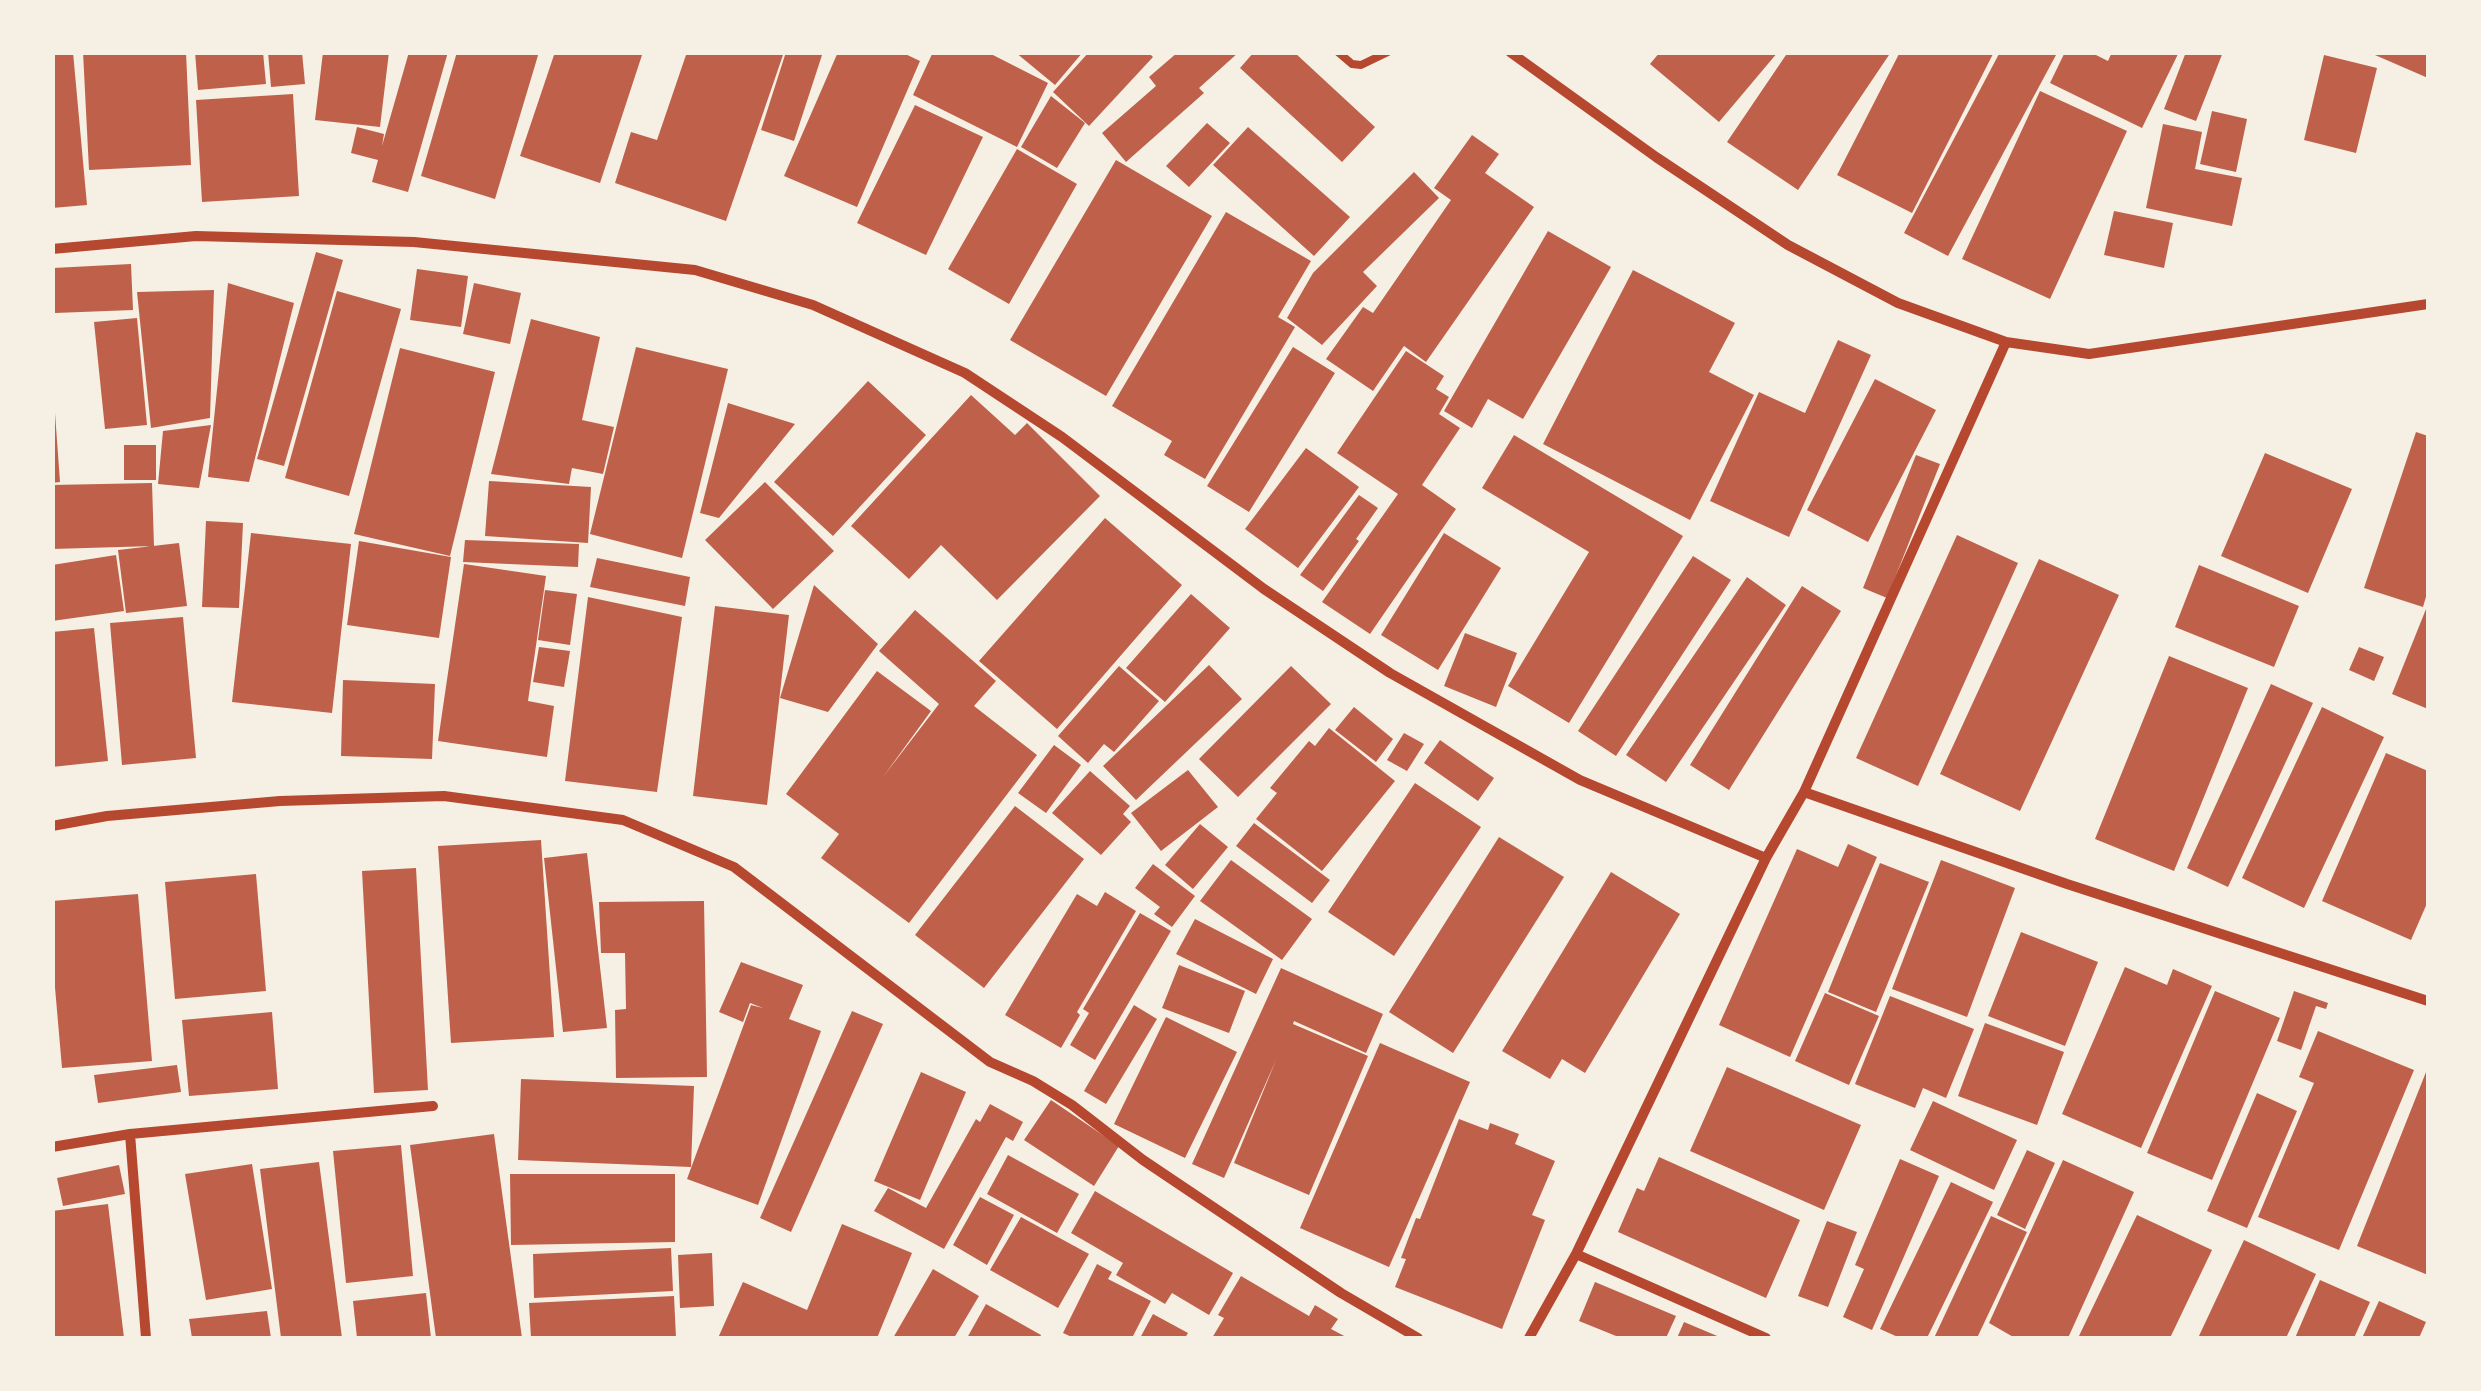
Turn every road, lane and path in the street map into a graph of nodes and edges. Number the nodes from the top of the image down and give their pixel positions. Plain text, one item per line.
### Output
1 (1338, 52) edge
2 (1388, 52) edge
3 (1510, 52) edge
4 (52, 248) edge
5 (2428, 304) edge
6 (2006, 342) junction
7 (1804, 792) junction
8 (52, 826) edge
9 (1766, 858) junction
10 (2428, 1001) edge
11 (433, 1106) dead end
12 (130, 1134) junction
13 (52, 1147) edge
14 (1576, 1254) junction
15 (146, 1338) edge
16 (1418, 1338) edge
17 (1529, 1338) edge
18 (1766, 1338) edge

1 - 2 lane
3 - 6 street
4 - 9 street
5 - 6 street
6 - 7 street
7 - 9 street
7 - 10 street
8 - 16 street
9 - 14 street
11 - 12 street
12 - 13 street
12 - 15 street
14 - 17 street
14 - 18 street

